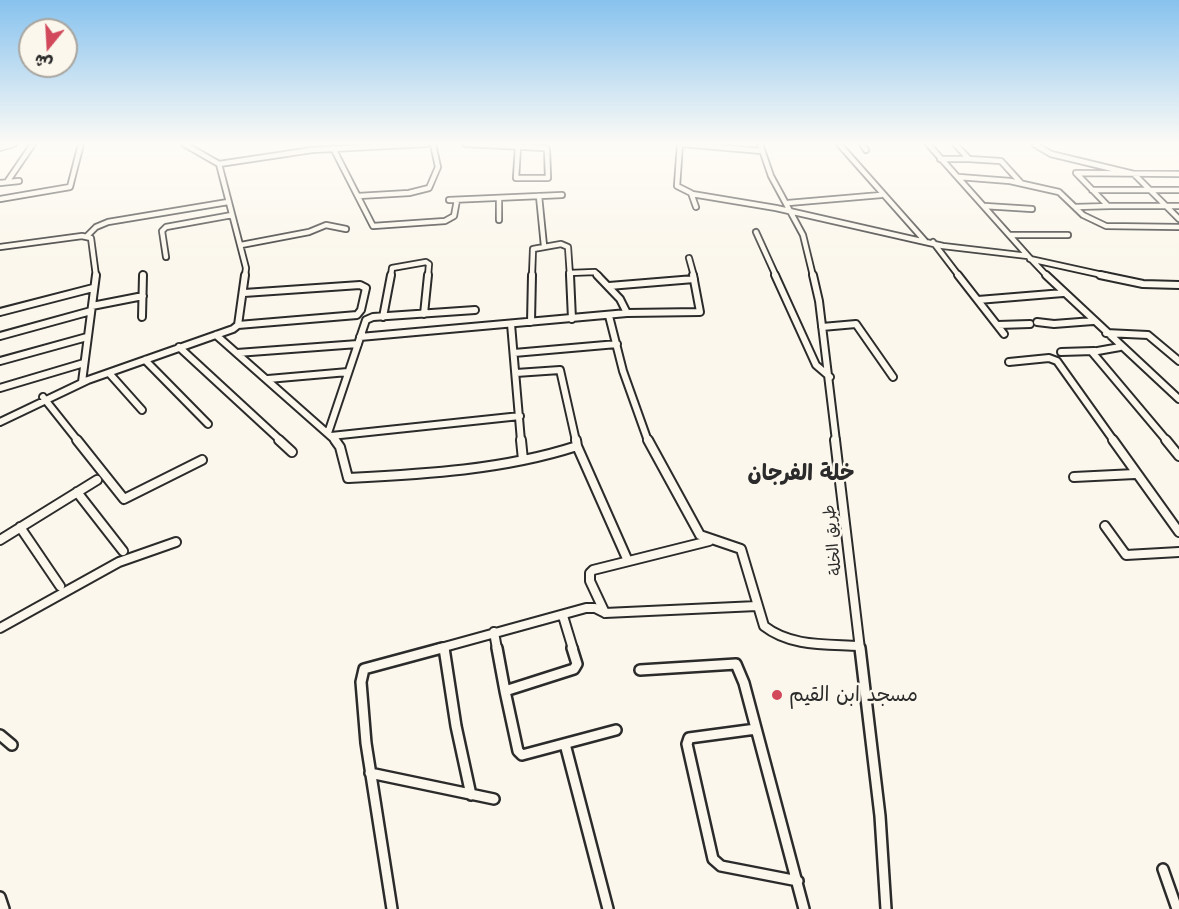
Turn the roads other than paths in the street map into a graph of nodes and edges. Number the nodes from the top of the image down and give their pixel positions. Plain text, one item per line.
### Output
1 (70, 186) edge
2 (224, 186) edge
3 (354, 186) edge
4 (430, 186) edge
5 (677, 186) edge
6 (778, 186) edge
7 (874, 186) edge
8 (967, 186) edge
9 (1035, 186) edge
10 (1089, 186) edge
11 (1146, 186) edge
12 (1092, 190) junction
13 (1149, 190) junction
14 (1179, 190) edge
15 (692, 194) junction
16 (562, 195) dead end
17 (881, 195) junction
18 (358, 196) junction
19 (539, 196) junction
20 (499, 198) junction
21 (0, 199) edge
22 (449, 200) dead end
23 (457, 200) junction
24 (228, 202) junction
25 (788, 202) junction
26 (985, 206) junction
27 (1112, 206) junction
28 (1165, 206) junction
29 (1179, 206) edge
30 (696, 207) dead end
31 (1075, 207) junction
32 (1032, 209) dead end
33 (794, 213) junction
34 (232, 215) junction
35 (1179, 219) edge
36 (499, 220) dead end
37 (1179, 227) edge
38 (346, 229) dead end
39 (756, 232) dead end
40 (1010, 235) junction
41 (1068, 235) dead end
42 (87, 236) junction
43 (925, 241) junction
44 (933, 243) junction
45 (241, 245) junction
46 (544, 246) junction
47 (0, 247) edge
48 (166, 256) dead end
49 (1029, 257) junction
50 (689, 258) dead end
51 (569, 273) junction
52 (144, 274) dead end
53 (694, 279) junction
54 (1179, 285) edge
55 (609, 286) junction
56 (93, 288) junction
57 (244, 293) junction
58 (1063, 293) junction
59 (143, 296) junction
60 (978, 300) junction
61 (91, 309) junction
62 (475, 310) dead end
63 (0, 312) edge
64 (627, 313) junction
65 (424, 314) junction
66 (609, 316) junction
67 (142, 317) dead end
68 (383, 317) junction
69 (572, 319) junction
70 (1093, 321) junction
71 (531, 322) junction
72 (511, 324) junction
73 (238, 325) junction
74 (998, 325) junction
75 (822, 327) junction
76 (1106, 333) junction
77 (1004, 334) dead end
78 (216, 335) junction
79 (0, 336) edge
80 (87, 337) junction
81 (359, 340) junction
82 (617, 344) junction
83 (179, 347) junction
84 (1120, 347) junction
85 (1094, 351) junction
86 (1061, 352) dead end
87 (237, 353) junction
88 (514, 353) junction
89 (145, 360) junction
90 (0, 361) edge
91 (1179, 361) edge
92 (1009, 362) dead end
93 (84, 363) junction
94 (348, 372) junction
95 (109, 373) junction
96 (516, 373) junction
97 (830, 377) junction
98 (893, 377) dead end
99 (268, 379) junction
100 (82, 382) junction
101 (0, 388) edge
102 (43, 397) junction
103 (1179, 399) edge
104 (142, 410) dead end
105 (519, 416) junction
106 (0, 422) edge
107 (208, 424) dead end
108 (330, 434) junction
109 (577, 446) junction
110 (292, 452) dead end
111 (1179, 456) edge
112 (202, 460) dead end
113 (523, 460) junction
114 (1136, 474) junction
115 (1074, 477) dead end
116 (97, 480) dead end
117 (77, 492) junction
118 (1105, 526) dead end
119 (20, 527) junction
120 (1179, 532) edge
121 (0, 540) edge
122 (709, 541) junction
123 (177, 542) dead end
124 (123, 551) dead end
125 (1179, 552) edge
126 (628, 561) junction
127 (60, 586) dead end
128 (757, 606) junction
129 (605, 613) junction
130 (563, 616) junction
131 (0, 628) edge
132 (494, 632) junction
133 (859, 646) junction
134 (444, 647) junction
135 (639, 670) dead end
136 (505, 691) junction
137 (756, 729) junction
138 (616, 730) dead end
139 (0, 735) edge
140 (565, 744) junction
141 (12, 745) dead end
142 (370, 773) junction
143 (471, 795) junction
144 (494, 799) dead end
145 (1163, 869) dead end
146 (798, 881) junction
147 (0, 897) edge
148 (4, 909) edge
149 (392, 909) edge
150 (608, 909) edge
151 (804, 909) edge
152 (886, 909) edge
153 (1177, 909) edge

1 - 21 street
2 - 24 street
3 - 18 street
4 - 18 street
5 - 15 street
6 - 25 street, طريق الخلة
7 - 17 street
8 - 26 street
9 - 31 street
10 - 12 street
11 - 13 street
12 - 13 street
12 - 27 street
13 - 14 street
13 - 28 street
15 - 30 street
15 - 33 street
16 - 19 street
17 - 25 street
17 - 43 street
18 - 23 street
19 - 20 street
19 - 46 street
20 - 23 street
20 - 36 street
22 - 23 street
24 - 34 street
24 - 42 street
25 - 33 street, طريق الخلة
26 - 32 street
26 - 40 street
27 - 28 street
27 - 31 street
28 - 29 street
28 - 35 street
31 - 37 street
33 - 43 street
33 - 75 street, طريق الخلة
34 - 45 street
34 - 48 street
38 - 45 street
39 - 97 street
40 - 41 street
40 - 49 street
42 - 47 street
42 - 56 street
43 - 44 street
44 - 49 street
44 - 60 street
45 - 57 street
46 - 51 street
46 - 71 street
49 - 54 street
49 - 58 street
50 - 53 street
51 - 55 street
51 - 69 street
52 - 59 street
53 - 55 street
53 - 64 street
55 - 64 street
56 - 61 street
56 - 63 street
57 - 73 street
57 - 73 street
58 - 60 street
58 - 70 street
59 - 61 street
59 - 67 street
60 - 74 street
61 - 79 street
61 - 80 street
62 - 65 street
64 - 66 street
65 - 68 street
65 - 68 street
66 - 69 street
66 - 82 street
68 - 81 street
69 - 71 street
70 - 74 street
70 - 76 street
71 - 72 street
72 - 81 street
72 - 88 street
73 - 78 street
74 - 77 street
75 - 97 street, طريق الخلة
75 - 98 street
76 - 84 street
76 - 91 street
78 - 83 street
78 - 87 street
80 - 90 street
80 - 93 street
81 - 87 street
81 - 94 street
82 - 88 street
82 - 122 street
83 - 89 street
83 - 110 street
84 - 85 street
84 - 103 street
85 - 86 street
85 - 111 street
87 - 99 street
88 - 96 street
89 - 95 street
89 - 107 street
92 - 114 street
93 - 100 street
93 - 101 street
94 - 99 street
94 - 108 street
95 - 100 street
95 - 104 street
96 - 105 street
96 - 109 street
97 - 133 street, طريق الخلة
99 - 108 street
100 - 102 street
102 - 106 street
102 - 112 street
105 - 108 street
105 - 113 street
108 - 113 street
109 - 113 street
109 - 126 street
114 - 115 street
114 - 120 street
116 - 117 street
117 - 119 street
117 - 124 street
118 - 125 street
119 - 121 street
119 - 127 street
122 - 126 street
122 - 128 street
123 - 131 street
126 - 129 street
128 - 129 street
128 - 133 street
129 - 130 street
130 - 132 street
130 - 136 street
132 - 134 street
132 - 136 street
133 - 152 street, طريق الخلة
134 - 142 street
134 - 143 street
135 - 137 street
136 - 140 street
137 - 146 street
137 - 146 street
138 - 140 street
139 - 141 street
140 - 150 street
142 - 143 street
142 - 149 street
143 - 144 street
145 - 153 street
146 - 151 street
147 - 148 street

